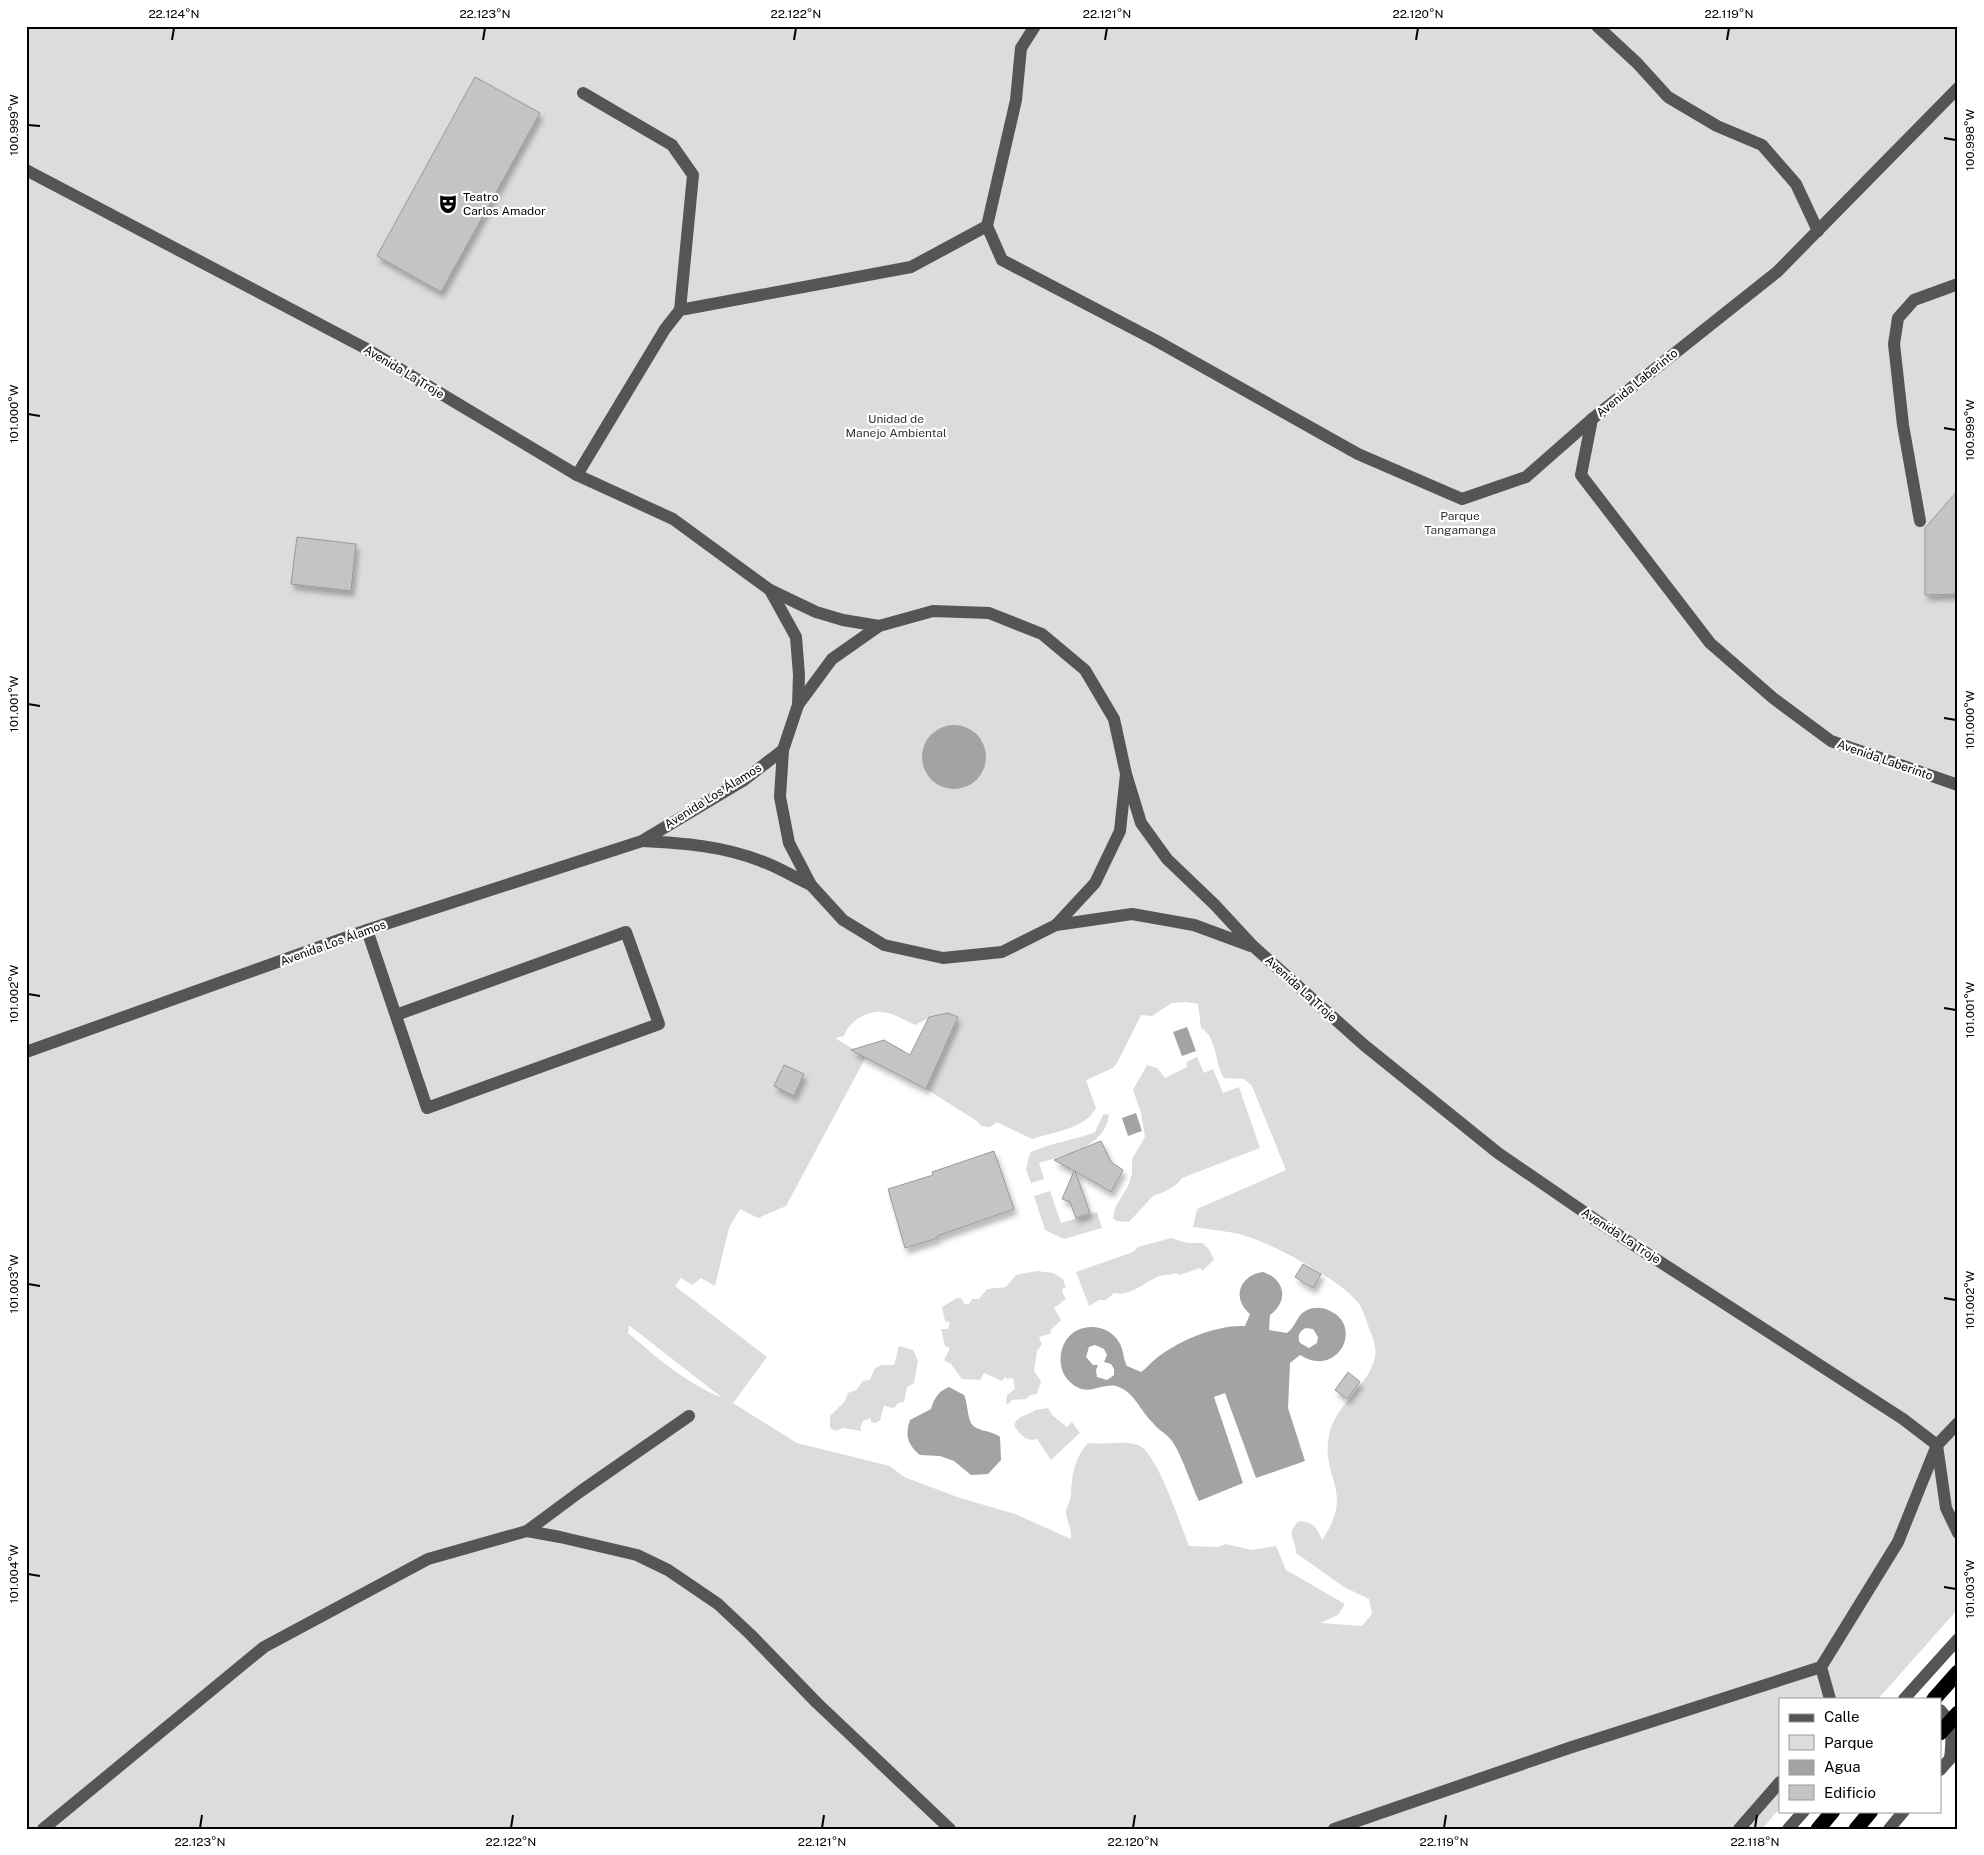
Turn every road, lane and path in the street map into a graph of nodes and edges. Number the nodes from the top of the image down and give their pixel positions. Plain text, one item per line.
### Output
1 (1035, 26) edge
2 (1597, 26) edge
3 (1958, 88) edge
4 (584, 93) dead end
5 (26, 170) edge
6 (987, 226) junction
7 (1818, 231) junction
8 (1958, 284) edge
9 (680, 310) junction
10 (1592, 419) junction
11 (577, 475) junction
12 (1920, 521) dead end
13 (770, 590) junction
14 (879, 626) junction
15 (798, 705) junction
16 (783, 750) junction
17 (1126, 774) junction
18 (1958, 785) edge
19 (642, 841) junction
20 (810, 885) junction
21 (1056, 925) junction
22 (367, 930) junction
23 (1253, 946) junction
24 (396, 1015) junction
25 (26, 1052) edge
26 (689, 1416) dead end
27 (1958, 1423) edge
28 (1937, 1444) junction
29 (527, 1531) junction
30 (1958, 1533) edge
31 (1958, 1639) edge
32 (1822, 1667) junction
33 (1958, 1672) edge
34 (1830, 1698) edge
35 (1908, 1698) edge
36 (1935, 1698) edge
37 (1942, 1712) edge
38 (1958, 1713) edge
39 (1942, 1731) edge
40 (1954, 1755) edge
41 (1942, 1768) edge
42 (1779, 1783) edge
43 (1803, 1812) edge
44 (1832, 1812) edge
45 (1870, 1812) edge
46 (1903, 1812) edge
47 (43, 1829) edge
48 (950, 1829) edge
49 (1334, 1829) edge
50 (1739, 1829) edge
51 (1788, 1829) edge
52 (1818, 1829) edge
53 (1856, 1829) edge
54 (1889, 1829) edge

1 - 6 street
2 - 7 street
3 - 7 street, Avenida Laberinto
4 - 9 street
5 - 11 street, Avenida La Troje
6 - 9 street
6 - 10 street
7 - 10 street, Avenida Laberinto
8 - 12 street
9 - 11 street
10 - 18 street, Avenida Laberinto
11 - 13 street, Avenida La Troje
13 - 14 street, Avenida La Troje
13 - 15 street, Avenida La Troje
14 - 15 street
14 - 17 street
15 - 16 street
16 - 19 street, Avenida Los Álamos
16 - 20 street
17 - 21 street
17 - 23 street, Avenida La Troje
19 - 20 street, Avenida Los Álamos
19 - 22 street, Avenida Los Álamos
20 - 21 street
21 - 23 street, Avenida La Troje
22 - 24 street
22 - 25 street, Avenida Los Álamos
23 - 28 street, Avenida La Troje
24 - 24 street
26 - 29 street
27 - 28 street
28 - 30 street
28 - 32 street
29 - 47 street
29 - 48 street
31 - 35 street
32 - 34 street
32 - 49 street
33 - 36 highway
37 - 40 street
38 - 39 highway
40 - 41 street
42 - 50 street
43 - 51 street
44 - 52 highway
45 - 53 highway
46 - 54 street

